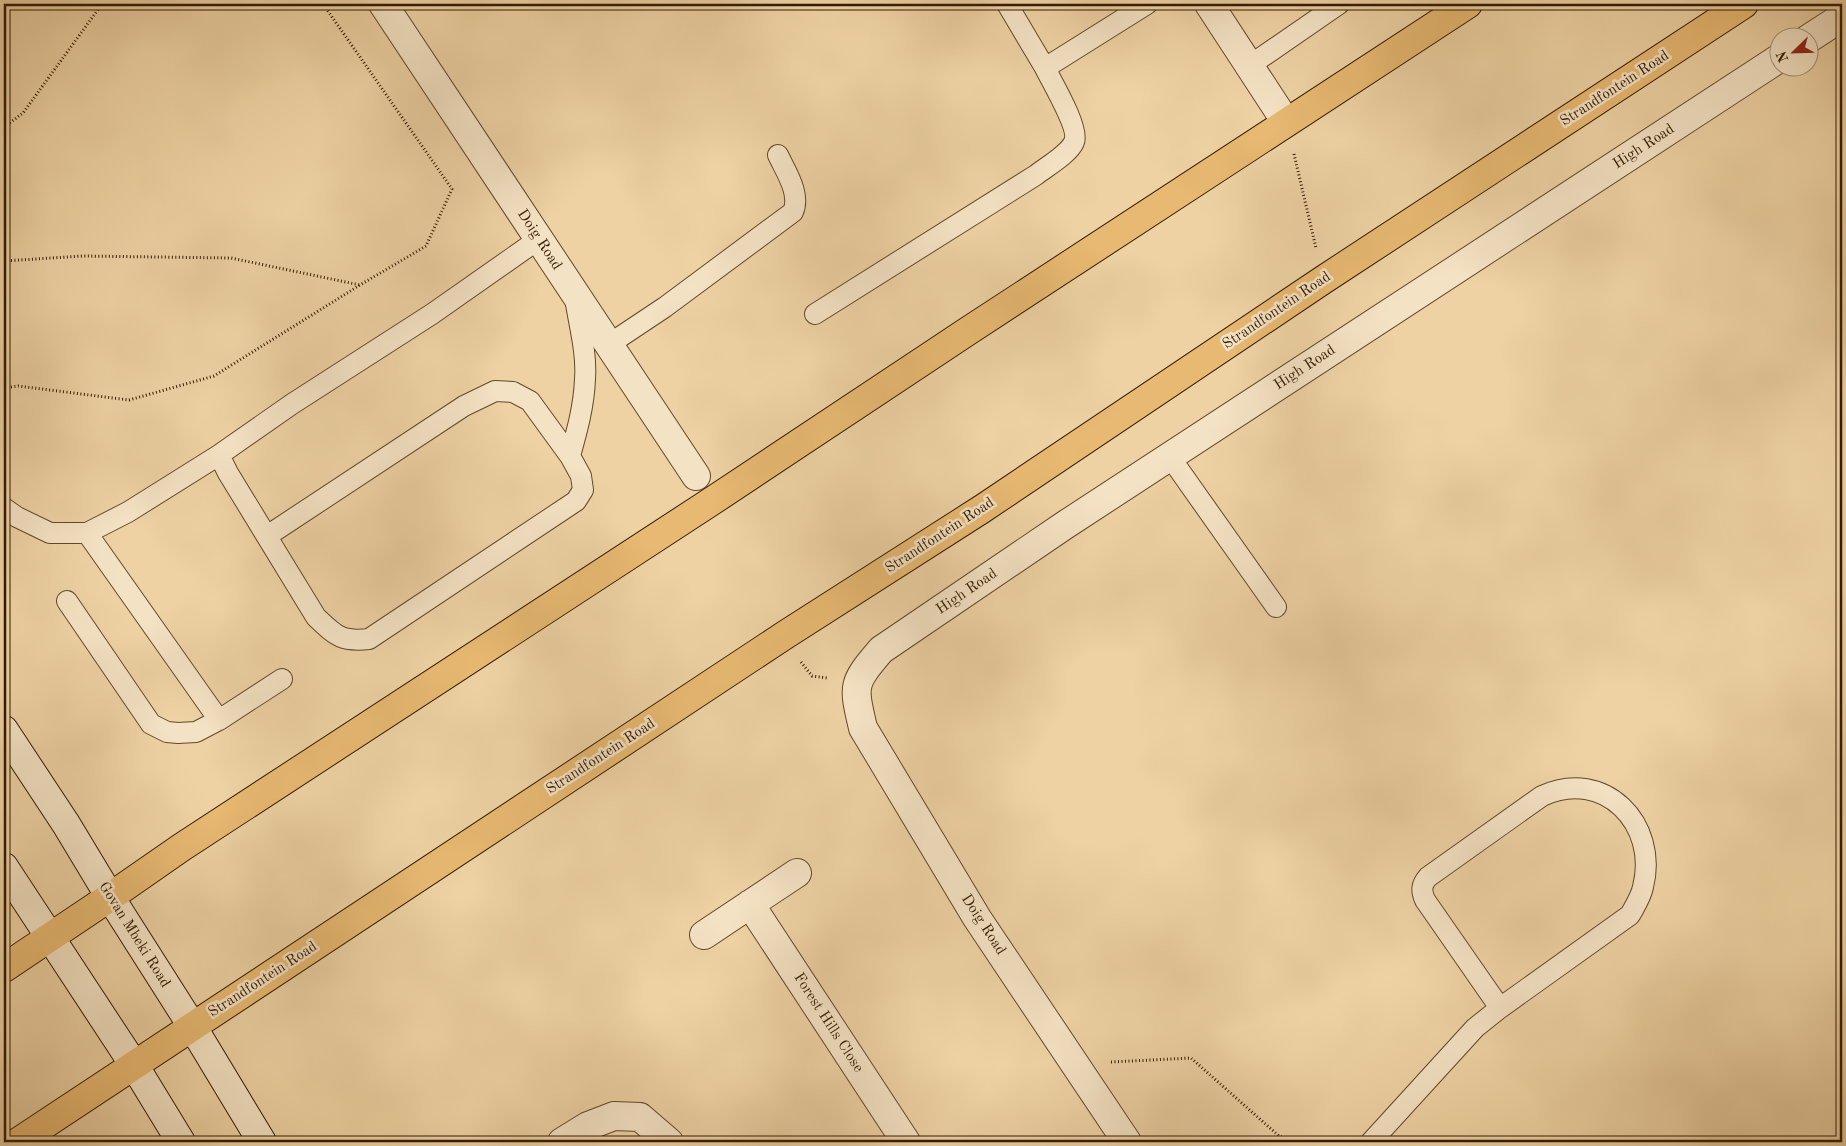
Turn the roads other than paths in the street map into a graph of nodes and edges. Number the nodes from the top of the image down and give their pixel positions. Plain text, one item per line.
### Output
1 (383, 4) edge
2 (1007, 4) edge
3 (1147, 4) edge
4 (1208, 4) edge
5 (1340, 4) edge
6 (1468, 4) edge
7 (1744, 4) edge
8 (1842, 17) edge
9 (1818, 33) edge
10 (1249, 66) junction
11 (1768, 66) edge
12 (1045, 68) junction
13 (1286, 122) junction
14 (778, 155) dead end
15 (538, 239) junction
16 (574, 294) junction
17 (815, 314) dead end
18 (608, 345) junction
19 (219, 455) junction
20 (570, 456) junction
21 (1170, 456) junction
22 (696, 476) dead end
23 (4, 508) edge
24 (86, 533) junction
25 (268, 536) junction
26 (67, 601) dead end
27 (1276, 607) dead end
28 (282, 679) dead end
29 (856, 698) joint
30 (219, 720) junction
31 (4, 730) edge
32 (4, 868) edge
33 (797, 873) dead end
34 (110, 898) junction
35 (750, 904) junction
36 (704, 935) dead end
37 (50, 936) junction
38 (4, 968) edge
39 (1500, 1008) junction
40 (192, 1026) junction
41 (134, 1065) junction
42 (18, 1142) edge
43 (181, 1142) edge
44 (262, 1142) edge
45 (562, 1142) edge
46 (669, 1142) edge
47 (906, 1142) edge
48 (1127, 1142) edge
49 (1371, 1142) edge

1 - 15 street, Doig Road
2 - 12 lane
3 - 12 lane
4 - 10 street
5 - 10 lane
6 - 13 main road
7 - 40 main road, Strandfontein Road
8 - 9 street
10 - 13 street
11 - 21 street, High Road
12 - 17 lane
13 - 34 main road
14 - 18 lane
15 - 16 street, Doig Road
15 - 19 lane
16 - 18 street, Doig Road
16 - 20 lane
18 - 22 street, Doig Road
19 - 24 lane
19 - 25 lane
20 - 25 lane
20 - 25 lane
21 - 27 lane
21 - 29 street, High Road
23 - 24 lane
24 - 30 lane
26 - 30 lane
28 - 30 lane
29 - 48 street, Doig Road
31 - 34 street, Govan Mbeki Road
32 - 37 street
33 - 35 street
34 - 37 main road
34 - 40 street, Govan Mbeki Road
35 - 36 street
35 - 47 street, Forest Hills Close
37 - 38 main road
37 - 41 street
39 - 39 lane
39 - 49 lane
40 - 41 main road, Strandfontein Road
40 - 44 street, Govan Mbeki Road
41 - 42 main road, Strandfontein Road
41 - 43 street
45 - 46 street

